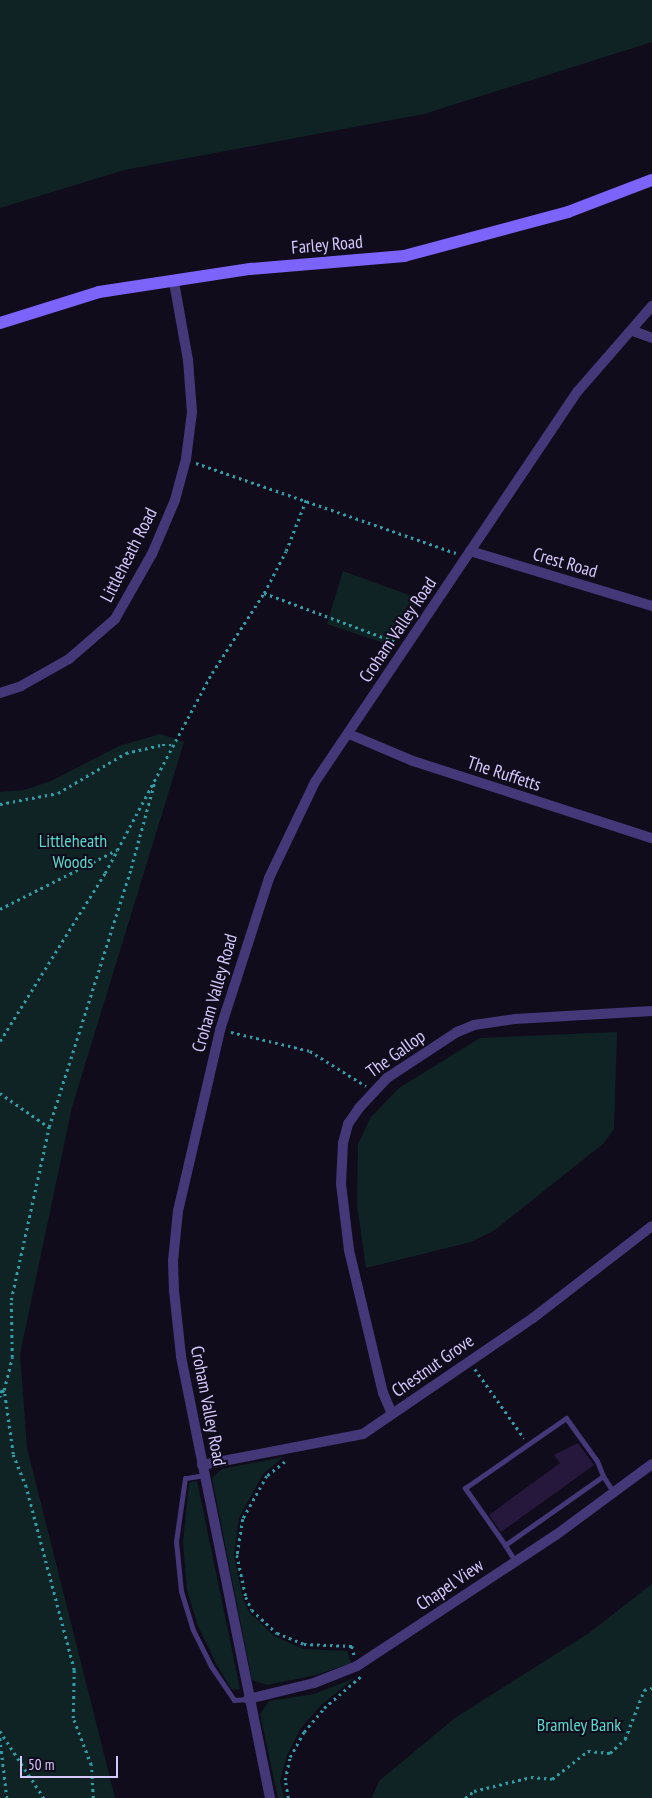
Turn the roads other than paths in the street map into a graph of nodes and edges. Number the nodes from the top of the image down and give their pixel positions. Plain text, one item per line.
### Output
1 (652, 180) edge
2 (174, 282) junction
3 (652, 306) edge
4 (0, 323) edge
5 (633, 330) junction
6 (652, 338) edge
7 (470, 551) junction
8 (652, 606) edge
9 (0, 693) edge
10 (349, 734) junction
11 (652, 838) edge
12 (652, 1012) edge
13 (652, 1226) edge
14 (392, 1414) junction
15 (652, 1464) edge
16 (204, 1470) junction
17 (602, 1476) junction
18 (614, 1493) junction
19 (505, 1545) junction
20 (515, 1561) junction
21 (248, 1699) junction
22 (270, 1798) edge

1 - 2 street, Farley Road
2 - 4 street, Farley Road
2 - 9 street, Littleheath Road
3 - 5 street, Croham Valley Road
5 - 6 street
5 - 7 street, Croham Valley Road
7 - 8 street, Crest Road
7 - 10 street, Croham Valley Road
10 - 11 street, The Ruffetts
10 - 16 street, Croham Valley Road
12 - 14 street, The Gallop
13 - 14 street, Chestnut Grove
14 - 16 street, Chestnut Grove
15 - 18 street, Chapel View
16 - 21 street, Croham Valley Road
16 - 21 lane
17 - 18 lane
17 - 19 lane
17 - 19 lane
18 - 20 street, Chapel View
19 - 20 lane
20 - 21 street, Chapel View
21 - 22 street, Croham Valley Road

